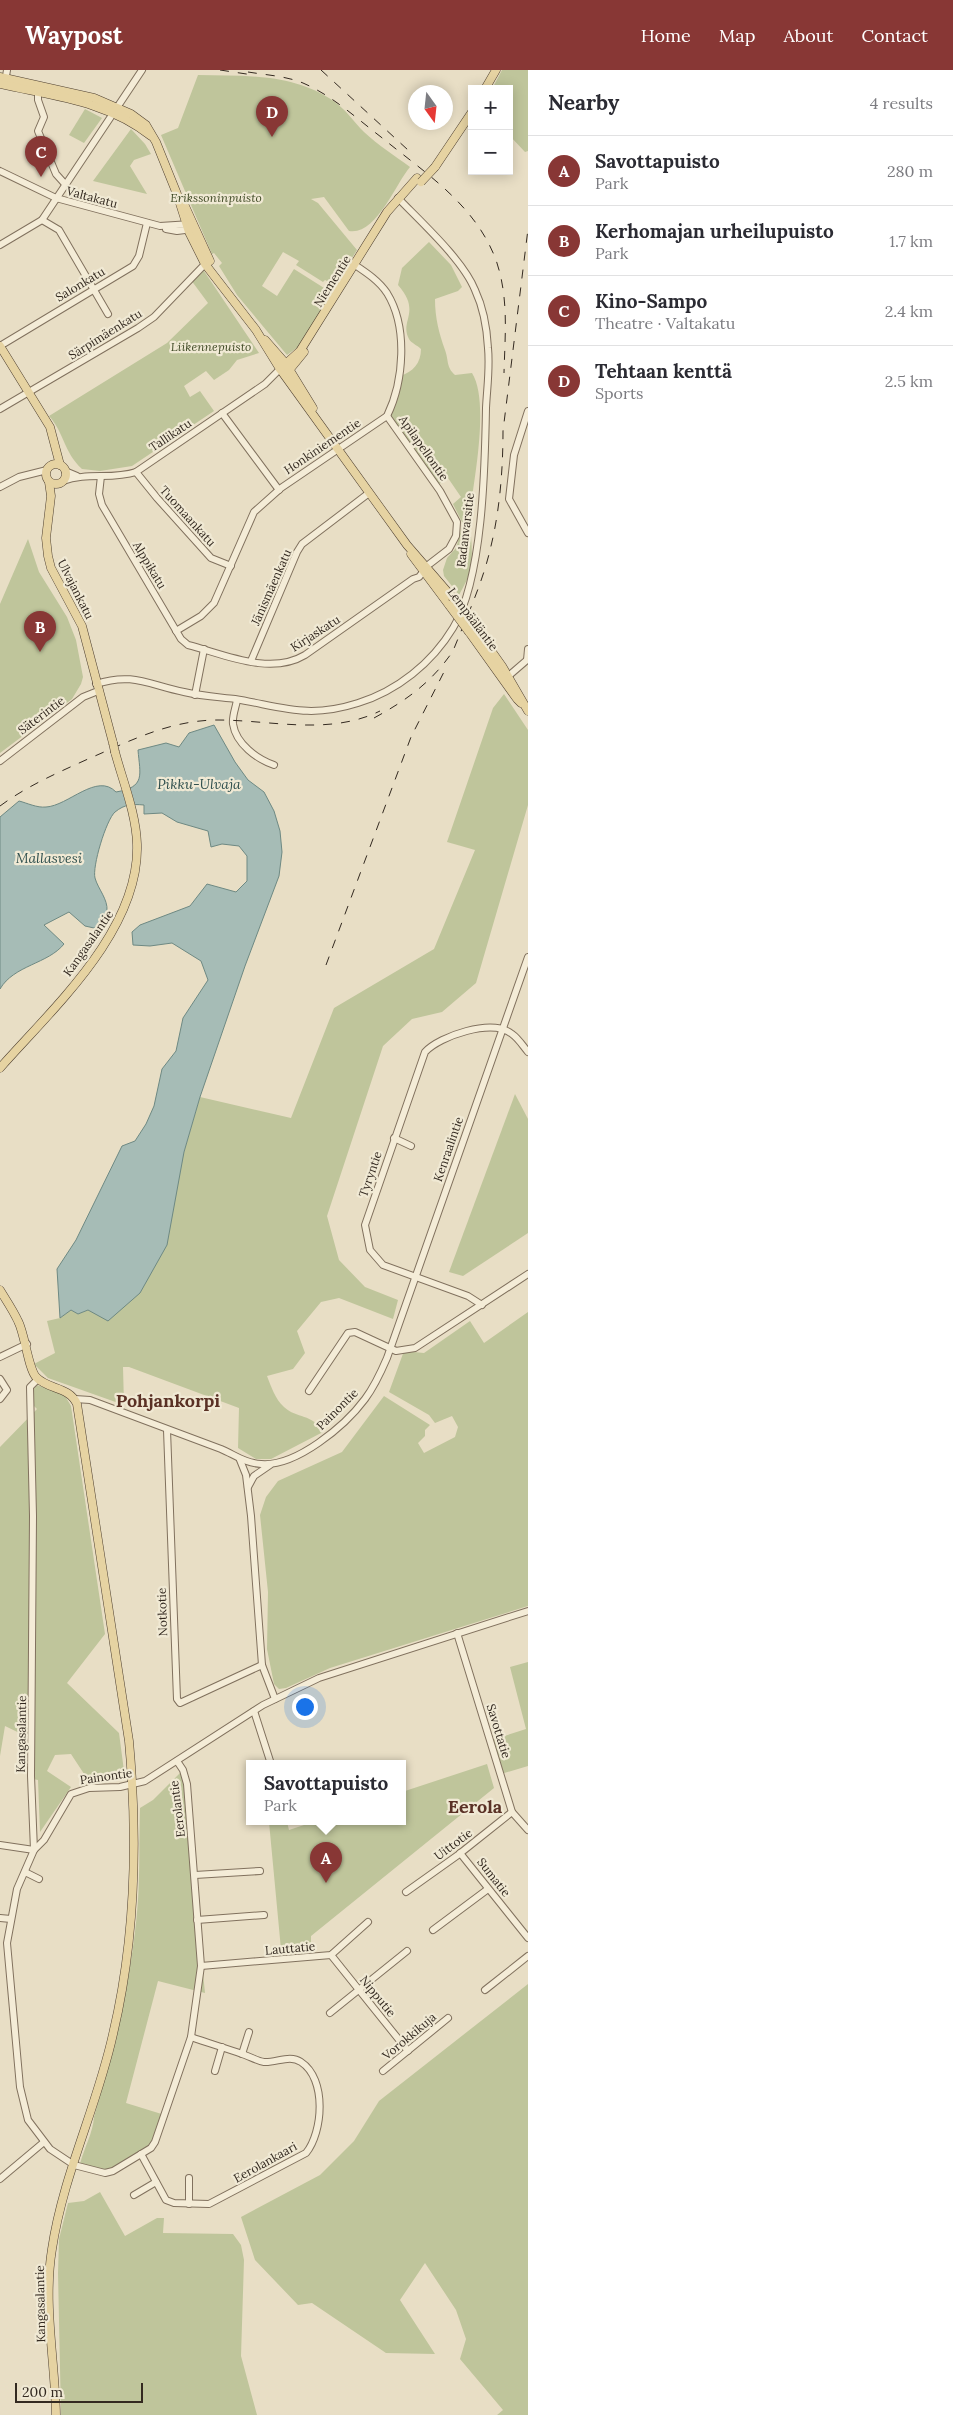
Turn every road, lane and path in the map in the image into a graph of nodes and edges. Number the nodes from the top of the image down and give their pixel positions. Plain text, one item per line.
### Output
1 (142, 70) edge
2 (496, 70) edge
3 (4, 79) edge
4 (488, 85) edge
5 (38, 92) junction
6 (114, 110) junction
7 (468, 118) edge
8 (0, 171) edge
9 (65, 184) junction
10 (56, 198) junction
11 (398, 202) junction
12 (42, 220) junction
13 (150, 224) junction
14 (190, 227) junction
15 (0, 245) edge
16 (207, 262) junction
17 (356, 265) junction
18 (93, 290) junction
19 (108, 314) dead end
20 (0, 346) edge
21 (285, 370) junction
22 (29, 393) junction
23 (0, 410) edge
24 (528, 410) edge
25 (222, 413) junction
26 (387, 416) junction
27 (339, 449) junction
28 (55, 452) junction
29 (62, 468) junction
30 (136, 472) junction
31 (48, 474) junction
32 (77, 476) junction
33 (100, 476) junction
34 (61, 482) junction
35 (0, 487) edge
36 (279, 490) junction
37 (370, 493) junction
38 (51, 496) junction
39 (528, 533) edge
40 (231, 566) junction
41 (424, 570) junction
42 (471, 629) junction
43 (176, 631) junction
44 (204, 649) junction
45 (528, 649) edge
46 (251, 661) junction
47 (527, 661) edge
48 (505, 676) junction
49 (97, 687) junction
50 (195, 695) junction
51 (237, 700) junction
52 (528, 711) edge
53 (0, 761) edge
54 (274, 766) dead end
55 (528, 957) edge
56 (502, 1029) junction
57 (528, 1052) edge
58 (0, 1068) edge
59 (394, 1138) junction
60 (411, 1146) dead end
61 (528, 1274) edge
62 (415, 1276) junction
63 (0, 1290) edge
64 (482, 1304) junction
65 (27, 1344) junction
66 (390, 1349) junction
67 (0, 1357) edge
68 (0, 1379) edge
69 (38, 1379) junction
70 (309, 1390) dead end
71 (0, 1399) edge
72 (75, 1399) junction
73 (166, 1430) junction
74 (240, 1460) junction
75 (271, 1464) junction
76 (248, 1489) junction
77 (528, 1611) edge
78 (457, 1633) junction
79 (262, 1665) junction
80 (275, 1699) junction
81 (254, 1711) junction
82 (270, 1760) edge
83 (177, 1761) junction
84 (133, 1784) junction
85 (512, 1812) junction
86 (528, 1830) edge
87 (0, 1845) edge
88 (34, 1850) junction
89 (460, 1853) junction
90 (260, 1871) dead end
91 (25, 1872) junction
92 (195, 1875) junction
93 (39, 1879) dead end
94 (488, 1888) junction
95 (406, 1892) dead end
96 (264, 1915) dead end
97 (0, 1918) edge
98 (11, 1919) junction
99 (198, 1920) junction
100 (368, 1922) dead end
101 (434, 1930) dead end
102 (528, 1938) edge
103 (407, 1951) dead end
104 (331, 1955) junction
105 (528, 1956) edge
106 (201, 1966) junction
107 (485, 1990) dead end
108 (358, 1991) junction
109 (330, 2013) dead end
110 (448, 2018) dead end
111 (249, 2032) dead end
112 (191, 2037) junction
113 (222, 2048) junction
114 (408, 2051) junction
115 (242, 2054) junction
116 (215, 2071) dead end
117 (383, 2072) dead end
118 (44, 2142) junction
119 (141, 2154) junction
120 (74, 2165) junction
121 (189, 2178) dead end
122 (0, 2179) edge
123 (156, 2182) junction
124 (134, 2195) dead end
125 (189, 2204) junction
126 (56, 2415) edge

1 - 6 street
2 - 4 main road
3 - 5 main road
3 - 6 main road
5 - 6 main road
5 - 9 street
6 - 9 street
6 - 14 main road, Lempääläntie
7 - 11 main road, Niementie, bridge
8 - 10 street, Valtakatu
9 - 10 street
10 - 12 street
10 - 13 street, Valtakatu
11 - 17 main road, Niementie
11 - 51 street, Radanvarsitie
12 - 15 street
12 - 18 street
13 - 14 street, Valtakatu
13 - 18 street, Salonkatu
14 - 16 main road, Lempääläntie
16 - 21 main road, Lempääläntie
16 - 22 street, Särpimäenkatu
17 - 21 main road, Niementie
17 - 26 street
18 - 19 street
18 - 20 street, Salonkatu
20 - 22 main road
21 - 25 street, Tallikatu
21 - 27 main road, Lempääläntie
22 - 23 street, Särpimäenkatu
22 - 28 main road
24 - 39 street
25 - 30 street, Tallikatu
25 - 36 street
26 - 27 street, Honkiniementie
26 - 41 street, Apilapellontie
27 - 36 street, Honkiniementie
27 - 37 main road, Lempääläntie
28 - 29 main road
28 - 31 main road, Ulvajankatu
29 - 31 main road
29 - 32 street, Tallikatu
29 - 34 main road
30 - 33 street, Tallikatu
30 - 40 street, Tuomaankatu
31 - 34 main road
31 - 35 street
31 - 38 main road, Ulvajankatu
32 - 33 street, Tallikatu
32 - 34 street, Tallikatu
33 - 43 street, Alppikatu
34 - 38 main road, Ulvajankatu
36 - 40 street, Honkiniementie
37 - 41 main road, Lempääläntie
37 - 46 street, Jänismäenkatu
38 - 49 main road, Ulvajankatu
40 - 43 street, Honkiniementie
41 - 42 main road, Lempääläntie, bridge
41 - 42 main road, Lempääläntie, bridge
41 - 46 street, Kirjaskatu
42 - 48 main road, Lempääläntie
43 - 44 street, Alppikatu
44 - 46 street, Kirjaskatu
44 - 50 street
45 - 47 street
47 - 48 street
48 - 52 main road, Lempääläntie
49 - 50 street, Radanvarsitie
49 - 53 street, Säterintie
49 - 58 main road, Kangasalantie, bridge
50 - 51 street, Radanvarsitie
51 - 54 street
55 - 56 street, Kenraalintie
56 - 57 street
56 - 59 street, Tyryntie
56 - 62 street, Kenraalintie
59 - 60 street
59 - 62 street, Tyryntie
61 - 64 street
62 - 64 street, Tyryntie
62 - 66 street, Kenraalintie
63 - 65 main road
64 - 66 street
65 - 67 street
65 - 69 main road
66 - 70 street
66 - 75 street, Painontie
68 - 71 street
69 - 72 main road
69 - 88 street, Kangasalantie
72 - 73 street
72 - 84 main road, Kangasalantie
73 - 74 street
73 - 79 street, Notkotie
74 - 75 street, Painontie
74 - 76 street
75 - 76 street
76 - 79 street
77 - 78 street
78 - 80 street
78 - 85 street, Savottatie
79 - 80 street
80 - 81 street
81 - 82 street
81 - 83 street
83 - 84 street, Painontie
83 - 92 street, Eerolantie
84 - 88 street, Painontie
84 - 120 main road, Kangasalantie
85 - 86 street, Savottatie
85 - 89 street, Uittotie
87 - 88 street
88 - 91 street, Kangasalantie
89 - 94 street, Sumatie
89 - 95 street, Uittotie
90 - 92 street
91 - 93 street
91 - 98 street, Kangasalantie
92 - 99 street, Eerolantie
94 - 101 street
94 - 102 street, Sumatie
96 - 99 street
97 - 98 street
98 - 118 street, Kangasalantie
99 - 106 street, Eerolantie
100 - 104 street, Lauttatie
103 - 108 street
104 - 106 street, Lauttatie
104 - 108 street, Nipputie
105 - 107 street
106 - 112 street, Eerolantie
108 - 109 street
108 - 114 street, Nipputie
110 - 114 street, Vorokkikuja
111 - 115 street
112 - 113 street, Eerolankaari
112 - 119 street, Eerolantie
113 - 115 street, Eerolankaari
113 - 116 street
114 - 117 street, Vorokkikuja
115 - 125 street, Eerolankaari
118 - 120 street, Kangasalantie
118 - 122 street
119 - 120 street, Eerolantie
119 - 123 street, Eerolankaari
120 - 126 main road, Kangasalantie
121 - 125 street
123 - 124 street
123 - 125 street, Eerolankaari

